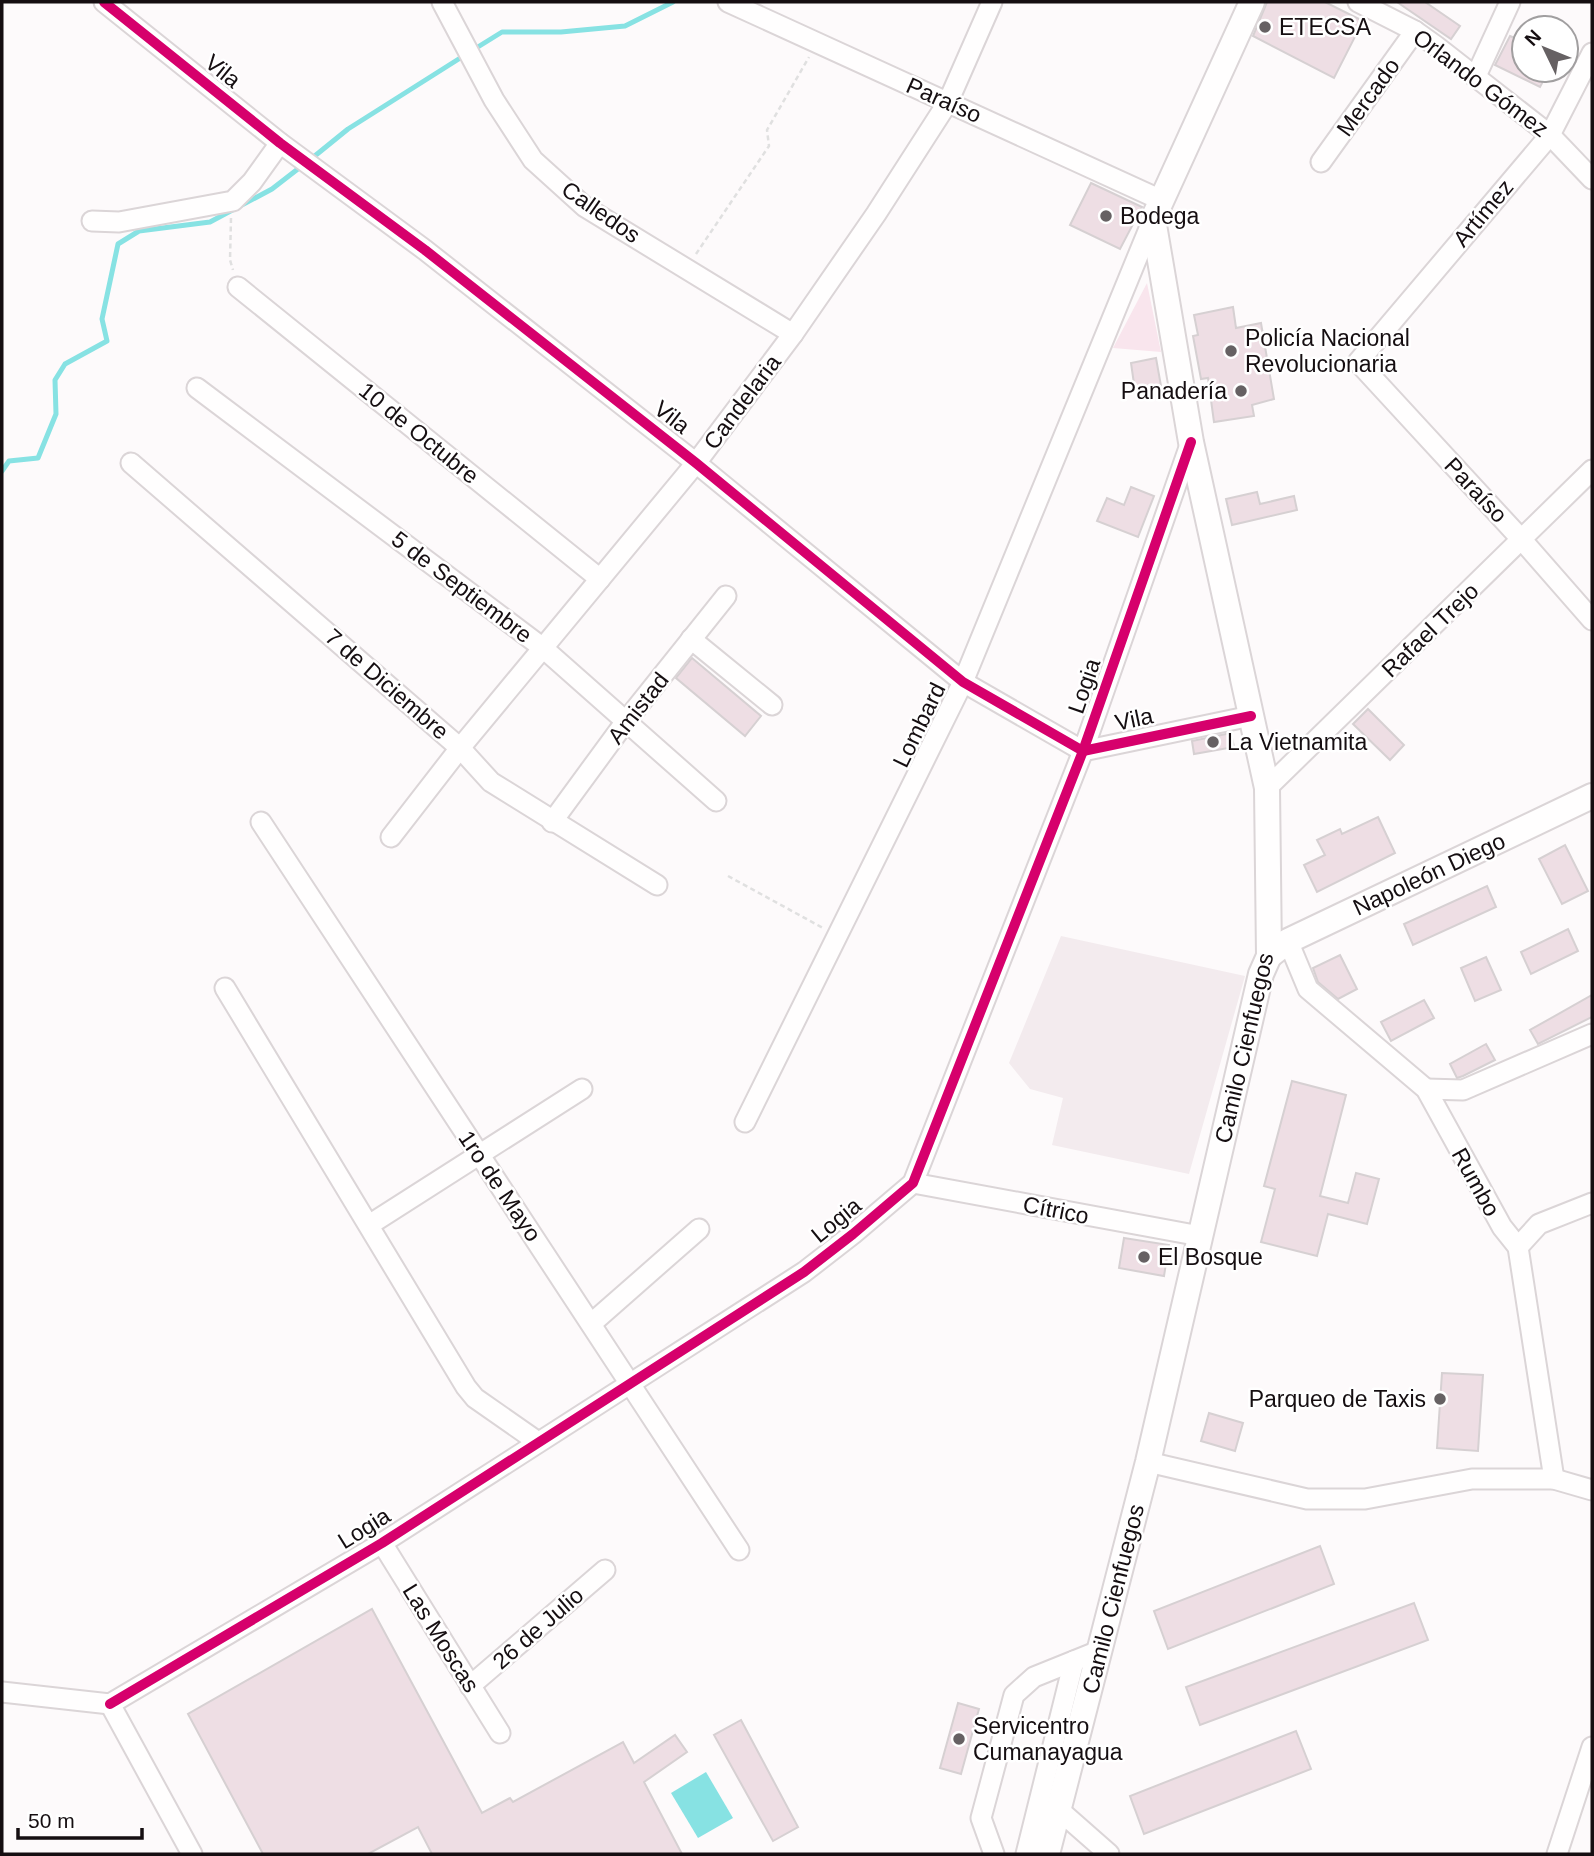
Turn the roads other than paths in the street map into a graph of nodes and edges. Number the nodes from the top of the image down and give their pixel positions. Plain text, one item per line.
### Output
1 (104, 2) edge
2 (442, 2) edge
3 (728, 2) edge
4 (992, 2) edge
5 (1252, 2) edge
6 (1359, 2) edge
7 (1510, 2) edge
8 (1415, 31) junction
9 (1592, 53) edge
10 (1476, 76) junction
11 (948, 102) junction
12 (1550, 135) junction
13 (280, 143) junction
14 (1321, 162) dead end
15 (1592, 178) edge
16 (1157, 210) junction
17 (92, 221) dead end
18 (238, 287) road end
19 (793, 334) junction
20 (1358, 362) joint
21 (197, 388) dead end
22 (1191, 442) junction
23 (131, 463) dead end
24 (696, 463) junction
25 (1592, 470) edge
26 (1522, 540) junction
27 (600, 579) junction
28 (726, 596) dead end
29 (1592, 620) edge
30 (691, 639) junction
31 (543, 648) junction
32 (963, 682) junction
33 (772, 705) dead end
34 (1251, 716) junction
35 (626, 721) junction
36 (460, 748) junction
37 (1083, 751) junction
38 (1267, 788) junction
39 (1592, 796) edge
40 (716, 801) dead end
41 (261, 822) dead end
42 (552, 822) junction
43 (391, 836) dead end
44 (656, 885) dead end
45 (1279, 949) junction
46 (225, 988) dead end
47 (1592, 1034) edge
48 (582, 1089) dead end
49 (1426, 1089) junction
50 (745, 1122) dead end
51 (478, 1154) junction
52 (913, 1183) junction
53 (1592, 1203) edge
54 (369, 1225) junction
55 (699, 1229) dead end
56 (1200, 1236) junction
57 (1518, 1247) junction
58 (592, 1324) junction
59 (629, 1382) junction
60 (538, 1442) junction
61 (1148, 1462) junction
62 (1554, 1479) junction
63 (1592, 1490) edge
64 (382, 1543) junction
65 (739, 1550) dead end
66 (605, 1570) dead end
67 (1101, 1650) junction
68 (1074, 1661) junction
69 (470, 1686) junction
70 (2, 1692) edge
71 (110, 1704) junction
72 (500, 1733) dead end
73 (1592, 1746) edge
74 (1059, 1810) junction
75 (192, 1854) edge
76 (994, 1854) edge
77 (1026, 1854) edge
78 (1047, 1854) edge
79 (1109, 1854) edge
80 (1557, 1854) edge

1 - 13 street, Vila
2 - 19 street, Calledos
3 - 11 street, Paraíso
4 - 11 street, Candelaria
5 - 16 main road
6 - 8 street, Orlando Gómez
7 - 10 street
8 - 10 street, Orlando Gómez
8 - 14 street, Mercado
9 - 12 street, Artímez
10 - 12 street, Orlando Gómez
11 - 16 street, Paraíso
11 - 19 street, Candelaria
12 - 15 street, Orlando Gómez
12 - 20 street, Artímez
13 - 17 street
13 - 24 street, Vila
16 - 22 main road, Camilo Cienfuegos
16 - 32 street, Lombard
18 - 27 street, 10 de Octubre
19 - 24 street, Candelaria
20 - 26 street, Paraíso
21 - 31 street, 5 de Septiembre
22 - 34 main road, Camilo Cienfuegos
22 - 37 street, Logia
23 - 36 street, 7 de Diciembre
24 - 27 street, Candelaria
24 - 32 street, Vila
25 - 26 street, Rafael Trejo
26 - 29 street, Paraíso
26 - 38 street, Rafael Trejo
27 - 31 street, Candelaria
28 - 30 street, Amistad
30 - 33 street
30 - 35 street, Amistad
31 - 35 street, 5 de Septiembre
31 - 36 street, Candelaria
32 - 37 street, Vila
32 - 50 street, Lombard
34 - 37 street, Vila
34 - 38 main road, Camilo Cienfuegos
35 - 40 street, 5 de Septiembre
35 - 42 street, Amistad
36 - 42 street, 7 de Diciembre
36 - 43 street, Candelaria
37 - 52 street, Logia
38 - 45 main road, Camilo Cienfuegos
39 - 45 main road, Napoleón Diego
41 - 51 street, 1ro de Mayo
42 - 44 street, 7 de Diciembre
45 - 49 street, Rumbo
45 - 56 main road, Camilo Cienfuegos
46 - 54 street
47 - 49 street
48 - 51 street
49 - 57 street, Rumbo
51 - 54 street
51 - 58 street, 1ro de Mayo
52 - 56 street, Cítrico
52 - 59 street, Logia
53 - 57 street
54 - 60 street
55 - 58 street
56 - 61 main road, Camilo Cienfuegos
57 - 62 street, Rumbo
58 - 59 street, 1ro de Mayo
59 - 60 street, Logia
59 - 65 street, 1ro de Mayo
60 - 64 street, Logia
61 - 62 street
61 - 67 main road, Camilo Cienfuegos
62 - 63 street
64 - 69 street, Las Moscas
64 - 71 street, Logia
66 - 69 street, 26 de Julio
67 - 68 street
67 - 74 main road, Camilo Cienfuegos
68 - 76 street
68 - 77 street
69 - 72 street, Las Moscas
70 - 71 street
71 - 75 street
73 - 80 street
74 - 78 main road, Camilo Cienfuegos
74 - 79 street

